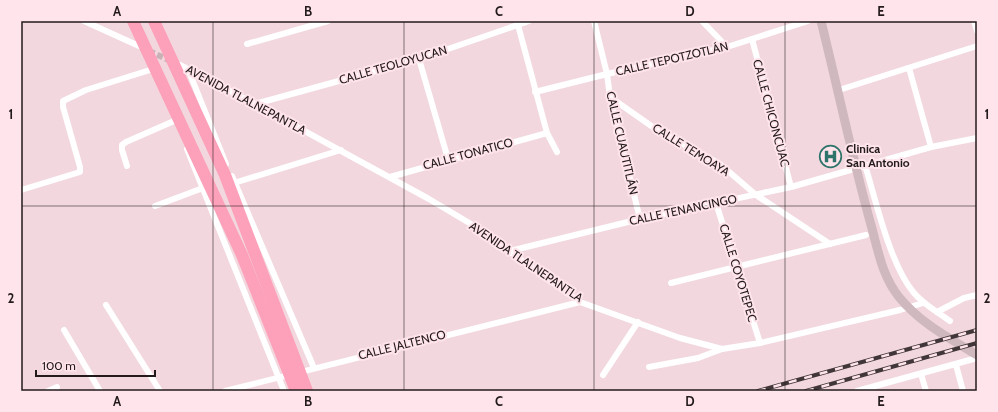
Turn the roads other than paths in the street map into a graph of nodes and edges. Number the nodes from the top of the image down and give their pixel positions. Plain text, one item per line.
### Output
1 (84, 21) edge
2 (133, 21) edge
3 (154, 21) edge
4 (328, 21) edge
5 (506, 21) edge
6 (529, 21) edge
7 (594, 21) edge
8 (702, 21) edge
9 (808, 21) edge
10 (821, 21) edge
11 (974, 21) edge
12 (518, 25) junction
13 (508, 28) junction
14 (977, 31) edge
15 (752, 40) junction
16 (247, 44) dead end
17 (977, 46) edge
18 (728, 47) junction
19 (419, 59) junction
20 (180, 65) dead end
21 (910, 68) junction
22 (188, 69) junction
23 (150, 70) junction
24 (607, 74) junction
25 (839, 90) junction
26 (535, 92) junction
27 (610, 97) junction
28 (255, 104) junction
29 (174, 121) junction
30 (548, 133) junction
31 (977, 138) edge
32 (931, 147) junction
33 (341, 150) junction
34 (557, 152) dead end
35 (448, 159) junction
36 (127, 166) dead end
37 (860, 167) junction
38 (390, 177) junction
39 (234, 183) junction
40 (791, 187) junction
41 (203, 188) junction
42 (21, 190) edge
43 (756, 195) junction
44 (716, 203) junction
45 (155, 206) dead end
46 (640, 219) junction
47 (866, 235) dead end
48 (830, 244) junction
49 (510, 251) junction
50 (736, 266) junction
51 (671, 283) dead end
52 (977, 295) edge
53 (580, 302) junction
54 (923, 303) junction
55 (106, 305) dead end
56 (937, 312) junction
57 (950, 320) dead end
58 (638, 322) junction
59 (64, 330) dead end
60 (760, 343) junction
61 (722, 349) junction
62 (977, 355) edge
63 (977, 358) edge
64 (290, 360) junction
65 (956, 365) junction
66 (649, 367) dead end
67 (314, 368) junction
68 (921, 374) junction
69 (603, 375) dead end
70 (278, 377) junction
71 (57, 387) dead end
72 (298, 390) edge
73 (48, 391) edge
74 (100, 391) edge
75 (160, 391) edge
76 (225, 391) edge
77 (857, 391) edge
78 (926, 391) edge
79 (963, 391) edge

1 - 23 street
2 - 64 highway
3 - 64 highway
4 - 16 street
5 - 13 street
6 - 12 street, CALLE TEOLOYUCAN
7 - 24 street, CALLE CUAUTITLÁN
8 - 18 street
9 - 15 street, CALLE TEPOTZOTLÁN
10 - 25 main road
11 - 14 street
12 - 13 street, CALLE TEOLOYUCAN
12 - 26 street
13 - 19 street, CALLE TEOLOYUCAN
15 - 18 street, CALLE TEPOTZOTLÁN
15 - 40 street, CALLE CHICONCUAC
17 - 21 street
18 - 24 street, CALLE TEPOTZOTLÁN
19 - 28 street, CALLE TEOLOYUCAN
19 - 35 street
20 - 22 street, AVENIDA TLALNEPANTLA
21 - 25 street
21 - 32 street
22 - 28 street, AVENIDA TLALNEPANTLA
22 - 39 street
23 - 29 street
23 - 42 street
24 - 26 street, CALLE TEPOTZOTLÁN
24 - 27 street, CALLE CUAUTITLÁN
25 - 37 main road
26 - 30 street
27 - 43 street, CALLE TEMOAYA
27 - 46 street, CALLE CUAUTITLÁN
28 - 33 street, AVENIDA TLALNEPANTLA
29 - 36 street
29 - 41 street
30 - 34 street
30 - 35 street, CALLE TONATICO
31 - 32 street, CALLE TENANCINGO
32 - 37 street, CALLE TENANCINGO
33 - 38 street, AVENIDA TLALNEPANTLA
33 - 39 street
35 - 38 street, CALLE TONATICO
37 - 40 street, CALLE TENANCINGO
37 - 54 street
37 - 62 main road
38 - 49 street, AVENIDA TLALNEPANTLA
39 - 67 street
40 - 43 street, CALLE TENANCINGO
41 - 45 street
41 - 70 street
43 - 44 street, CALLE TENANCINGO
43 - 48 street, CALLE TEMOAYA
44 - 46 street, CALLE TENANCINGO
44 - 50 street, CALLE COYOTEPEC
46 - 49 street, CALLE TENANCINGO
47 - 48 street
48 - 50 street
49 - 53 street, AVENIDA TLALNEPANTLA
50 - 51 street
50 - 60 street, CALLE COYOTEPEC
52 - 56 street
53 - 58 street, AVENIDA TLALNEPANTLA
53 - 67 street, CALLE JALTENCO
54 - 56 street
54 - 60 street, AVENIDA TLALNEPANTLA
55 - 75 street
56 - 57 street
58 - 61 street, AVENIDA TLALNEPANTLA
58 - 69 street
59 - 74 street
60 - 61 street, AVENIDA TLALNEPANTLA
61 - 66 street
63 - 65 street
64 - 72 highway
65 - 68 street
65 - 79 street
67 - 70 street, CALLE JALTENCO
68 - 77 street
68 - 78 street
70 - 72 street
70 - 76 street, CALLE JALTENCO
71 - 73 street

